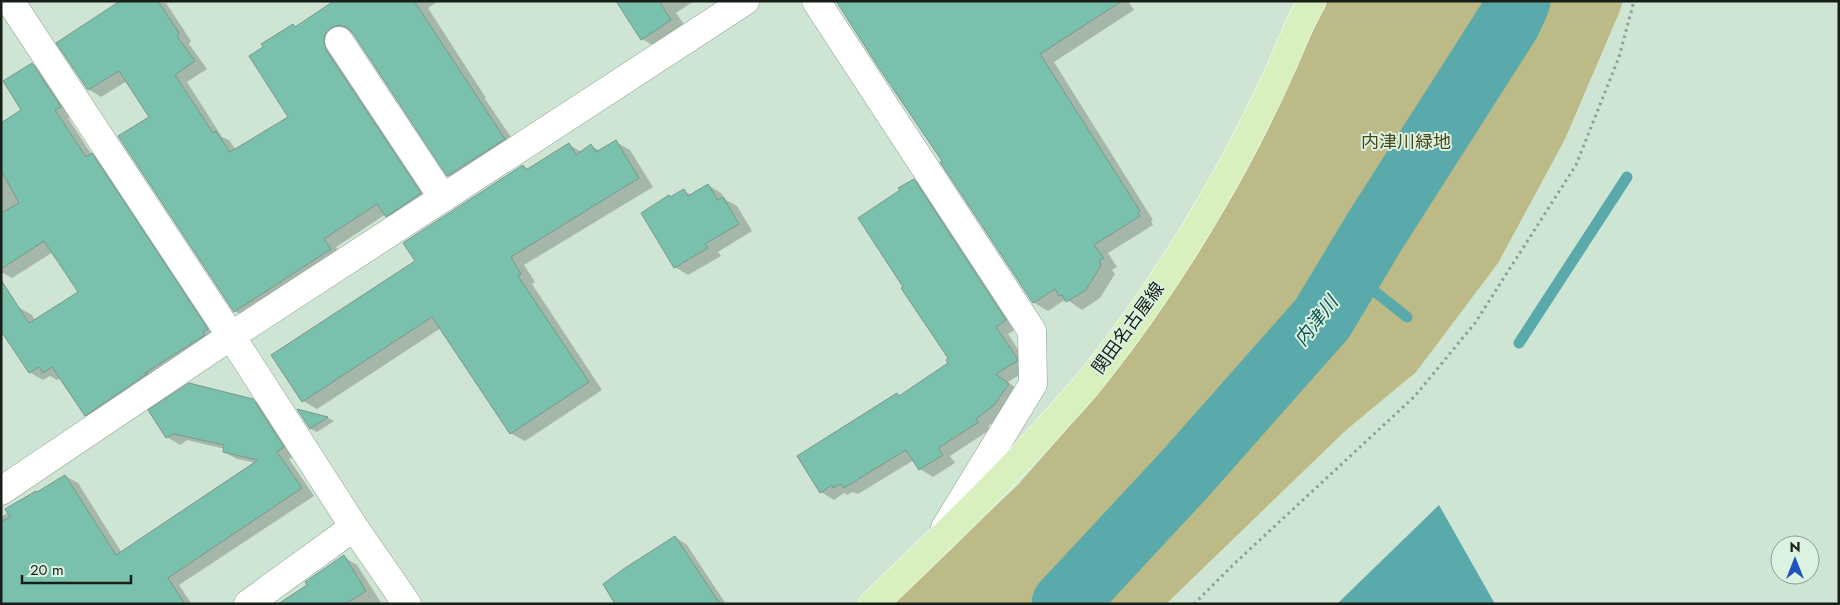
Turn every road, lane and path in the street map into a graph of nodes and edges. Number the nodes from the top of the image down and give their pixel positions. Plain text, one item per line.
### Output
1 (10, 1) edge
2 (745, 1) edge
3 (816, 1) edge
4 (1312, 1) edge
5 (1634, 1) edge
6 (339, 41) dead end
7 (443, 198) junction
8 (231, 336) junction
9 (1, 491) edge
10 (354, 527) junction
11 (935, 545) junction
12 (248, 604) edge
13 (407, 604) edge
14 (873, 604) edge
15 (1194, 604) edge

1 - 8 street
2 - 7 street
3 - 11 street
4 - 11 main road, 関田名古屋線
5 - 15 path
6 - 7 street
7 - 8 street
8 - 9 street
8 - 10 street
10 - 12 street
10 - 13 street
11 - 14 main road, 関田名古屋線

